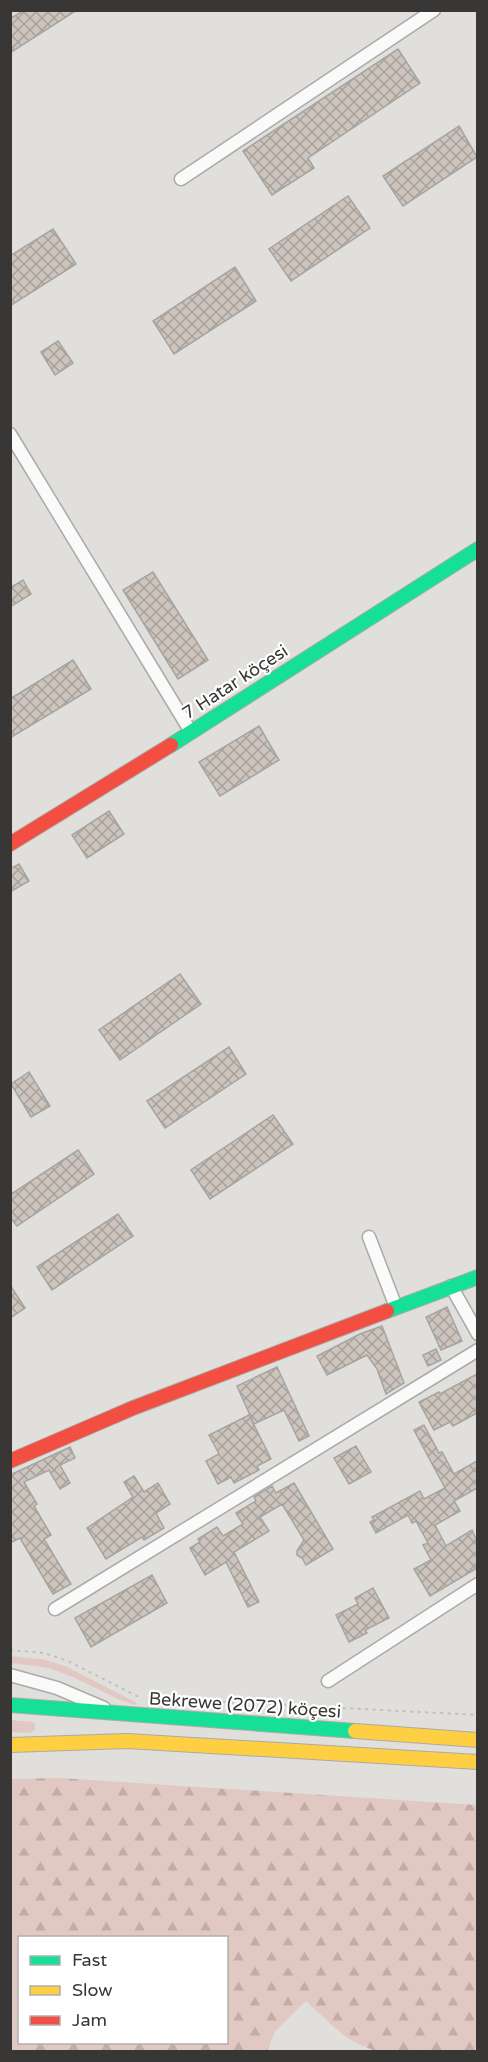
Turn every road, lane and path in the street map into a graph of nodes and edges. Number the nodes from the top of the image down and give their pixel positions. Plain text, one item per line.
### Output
1 (434, 10) edge
2 (181, 179) dead end
3 (10, 434) edge
4 (477, 549) edge
5 (191, 732) junction
6 (10, 844) edge
7 (369, 1237) dead end
8 (477, 1277) edge
9 (451, 1286) junction
10 (396, 1307) junction
11 (477, 1334) edge
12 (477, 1350) edge
13 (10, 1461) edge
14 (477, 1584) edge
15 (56, 1609) dead end
16 (10, 1650) edge
17 (10, 1675) edge
18 (328, 1681) dead end
19 (10, 1705) edge
20 (116, 1714) junction
21 (477, 1714) edge
22 (477, 1740) edge
23 (10, 1745) edge
24 (477, 1762) edge

1 - 2 street
3 - 5 street
4 - 5 street, 7 Hatar köçesi
5 - 6 street, 7 Hatar köçesi
7 - 10 street
8 - 9 street
9 - 10 street
9 - 11 street
10 - 13 street
12 - 15 street
14 - 18 street
16 - 21 path
17 - 20 street
19 - 20 street, Bekrewe (2072) köçesi
20 - 22 street, Bekrewe (2072) köçesi
23 - 24 street

